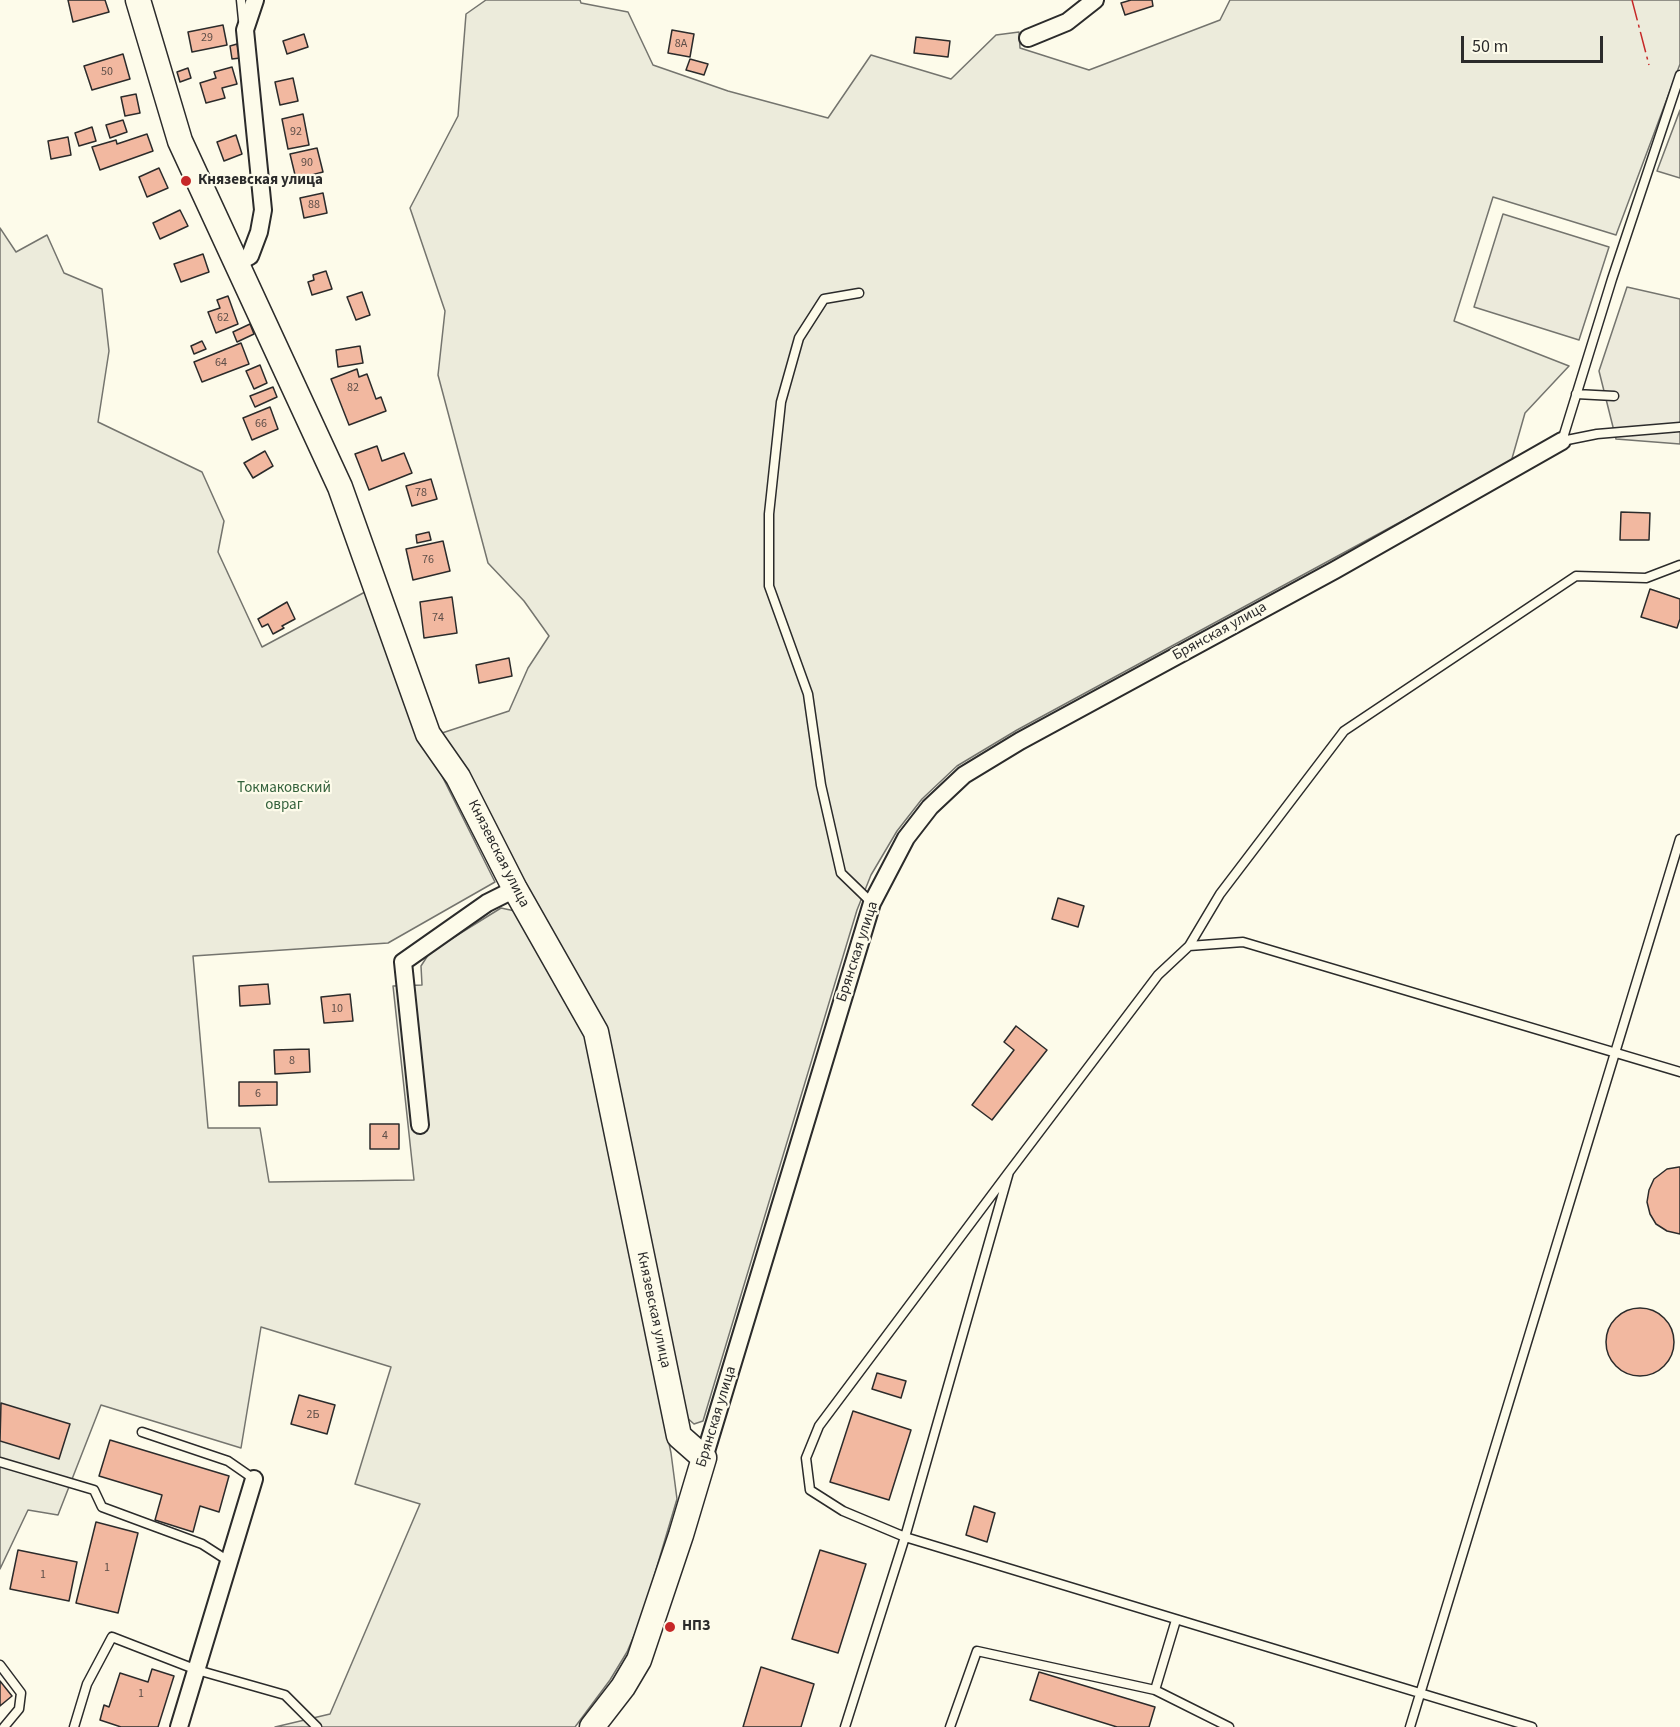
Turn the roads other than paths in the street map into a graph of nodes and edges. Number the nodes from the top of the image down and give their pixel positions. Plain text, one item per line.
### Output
1 (138, 0) edge
2 (241, 0) edge
3 (255, 0) edge
4 (1095, 0) edge
5 (245, 30) junction
6 (1028, 38) dead end
7 (1680, 75) edge
8 (237, 263) junction
9 (860, 293) dead end
10 (1576, 394) junction
11 (1614, 396) dead end
12 (1680, 427) edge
13 (1562, 441) junction
14 (1680, 565) edge
15 (1680, 839) edge
16 (515, 889) junction
17 (872, 903) junction
18 (1189, 946) junction
19 (1616, 1053) junction
20 (1680, 1072) edge
21 (420, 1125) dead end
22 (1010, 1172) junction
23 (142, 1432) dead end
24 (704, 1458) junction
25 (0, 1462) edge
26 (254, 1479) joint
27 (905, 1537) junction
28 (230, 1562) junction
29 (1176, 1620) junction
30 (0, 1665) edge
31 (197, 1670) junction
32 (1155, 1690) junction
33 (1420, 1694) junction
34 (4, 1727) edge
35 (74, 1727) edge
36 (178, 1727) edge
37 (317, 1727) edge
38 (592, 1727) edge
39 (846, 1727) edge
40 (950, 1727) edge
41 (1228, 1727) edge
42 (1410, 1727) edge
43 (1532, 1727) edge

1 - 8 street, Князевская улица
2 - 5 lane
3 - 5 street
4 - 6 street
5 - 8 street
7 - 10 lane
8 - 16 street, Князевская улица
9 - 17 lane
10 - 11 lane
10 - 13 lane
12 - 13 lane
13 - 17 street, Брянская улица
14 - 18 lane
15 - 19 lane
16 - 21 street
16 - 24 street, Князевская улица
17 - 24 street, Брянская улица
18 - 19 lane
18 - 22 lane
19 - 20 lane
19 - 33 lane
22 - 27 lane
22 - 27 lane
23 - 26 lane
24 - 38 street, Брянская улица
25 - 28 lane
26 - 28 street
27 - 29 lane
27 - 39 lane
28 - 31 street
29 - 32 lane
29 - 33 lane
30 - 34 lane
31 - 35 lane
31 - 36 street
31 - 37 lane
32 - 40 lane
32 - 41 lane
33 - 42 lane
33 - 43 lane

